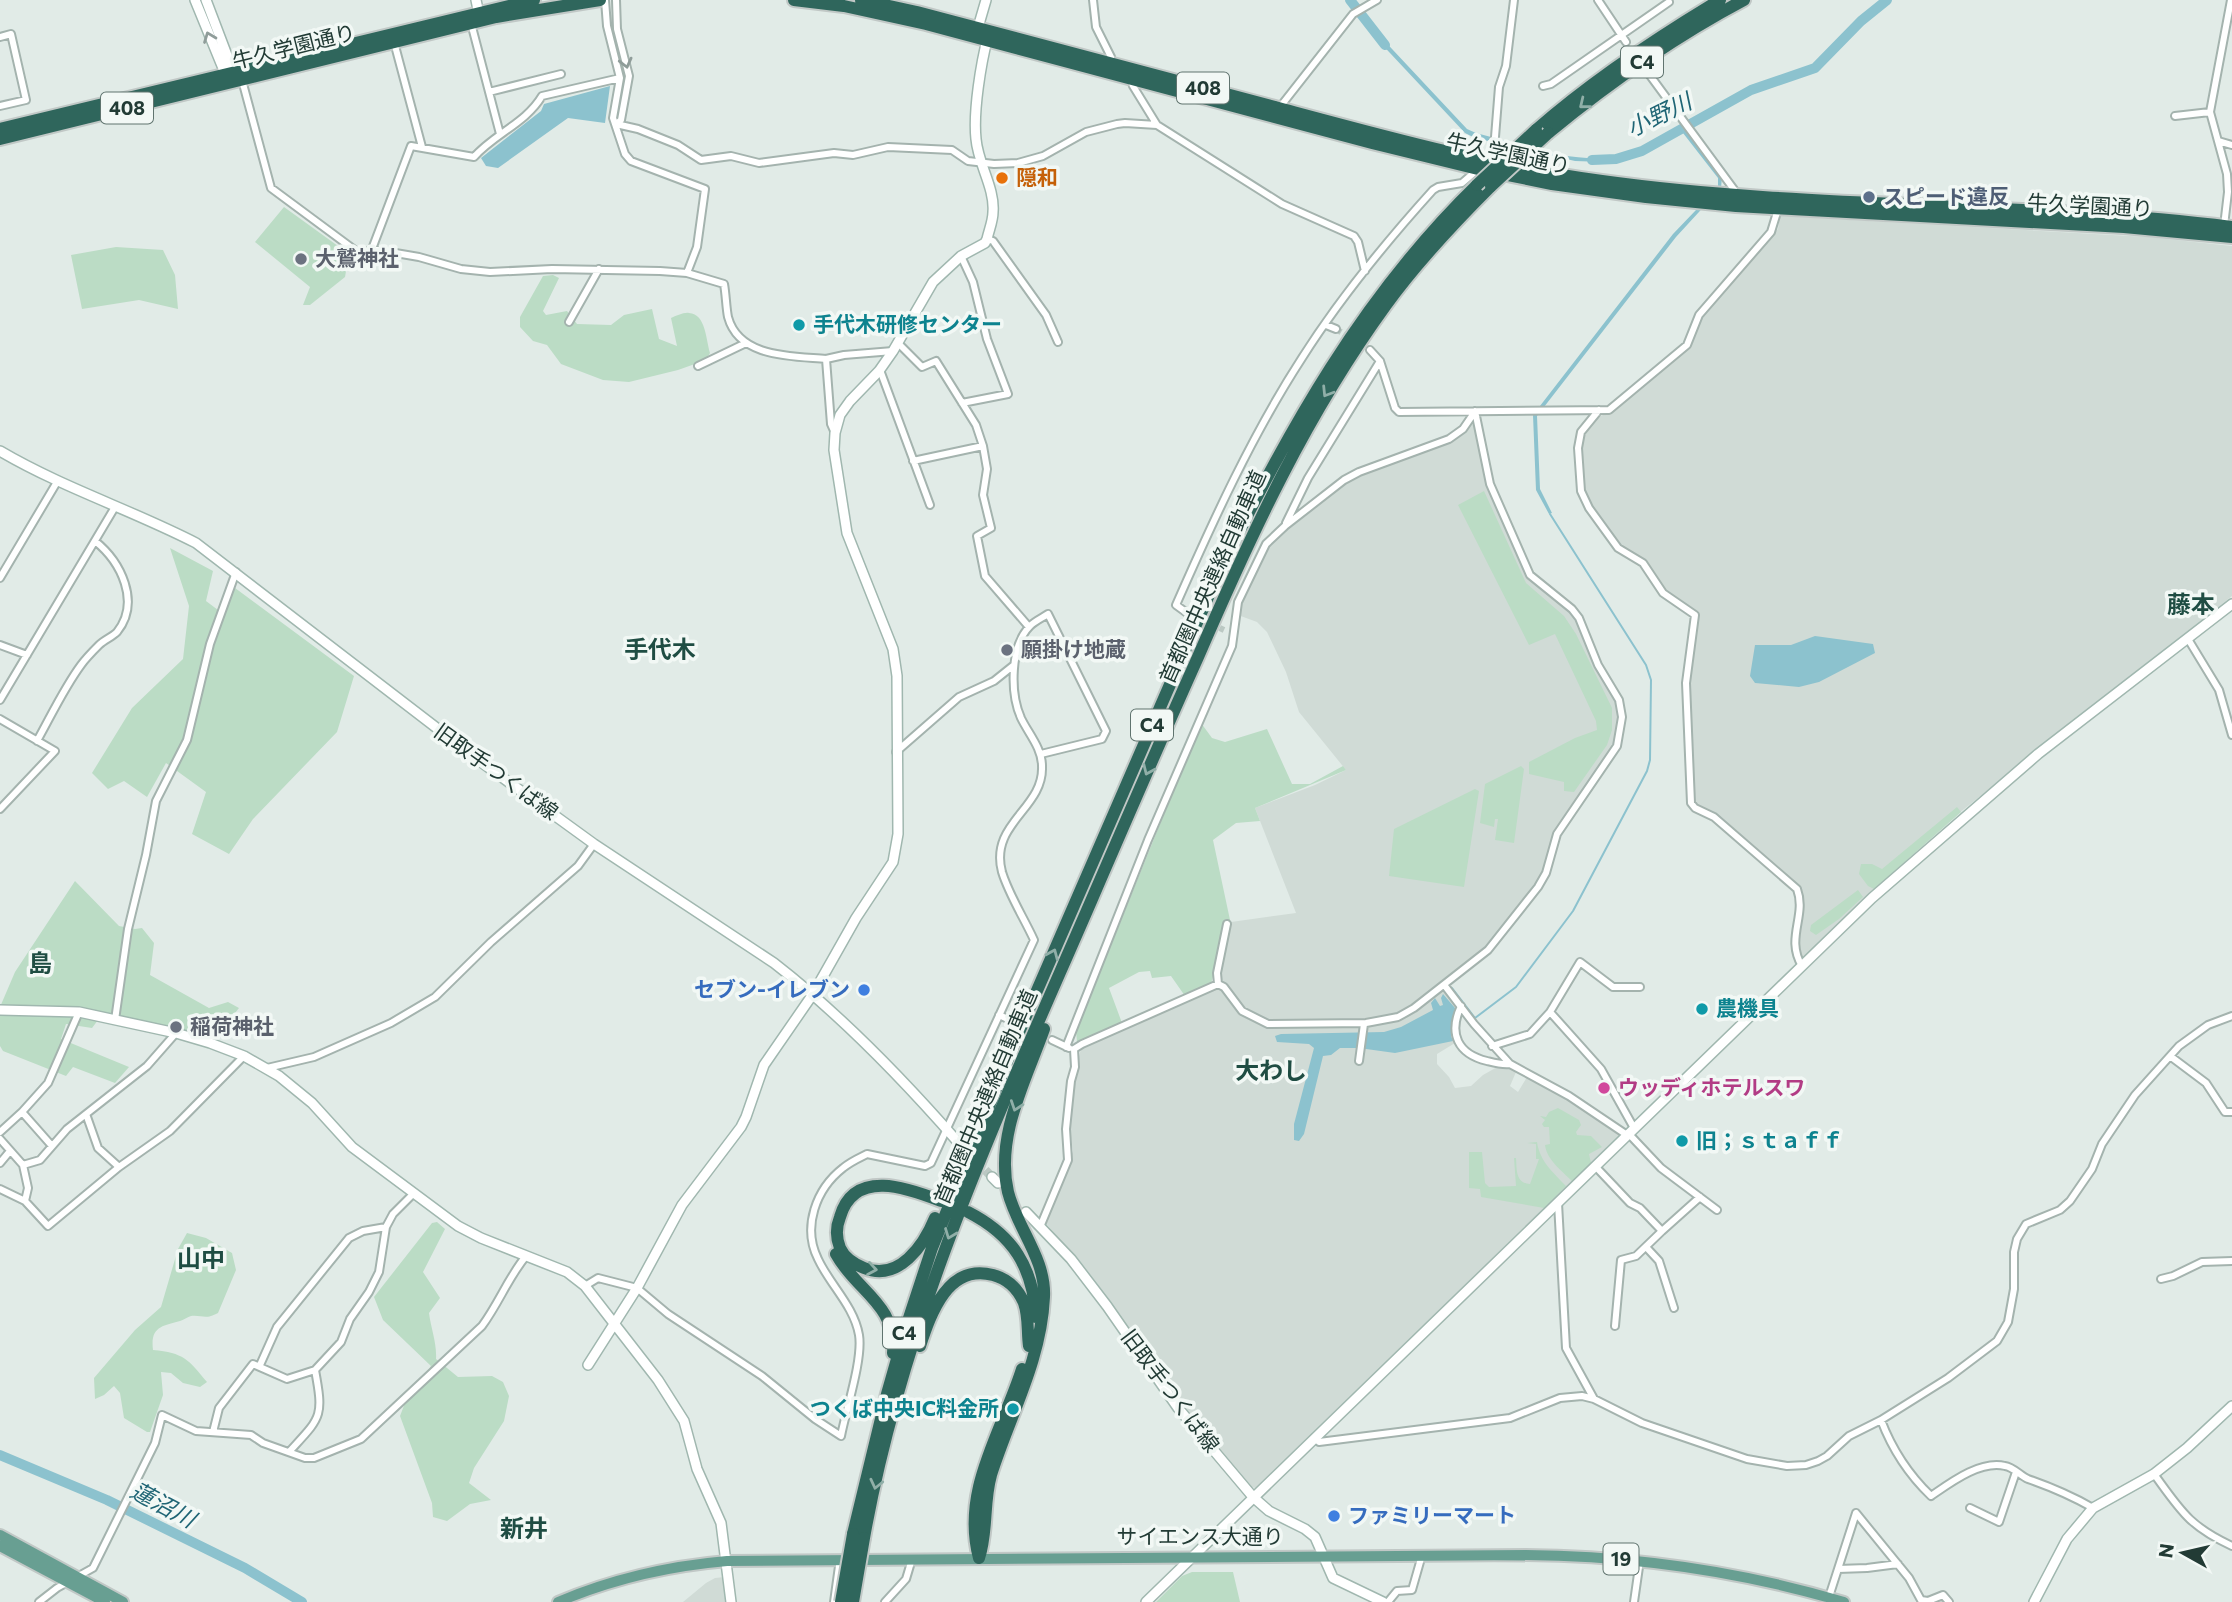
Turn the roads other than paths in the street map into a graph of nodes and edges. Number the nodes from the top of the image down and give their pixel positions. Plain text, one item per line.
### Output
1 (195, 0) edge
2 (206, 0) edge
3 (534, 0) edge
4 (600, 0) edge
5 (605, 0) edge
6 (616, 0) edge
7 (793, 0) edge
8 (861, 0) edge
9 (986, 0) edge
10 (1093, 0) edge
11 (1377, 0) edge
12 (1514, 0) edge
13 (1598, 0) edge
14 (1720, 0) edge
15 (1744, 0) edge
16 (2231, 0) edge
17 (1668, 2) dead end
18 (477, 14) edge
19 (982, 34) junction
20 (1620, 34) junction
21 (0, 37) edge
22 (394, 42) junction
23 (1626, 42) dead end
24 (1111, 63) junction
25 (1646, 70) dead end
26 (561, 74) dead end
27 (1132, 74) junction
28 (232, 77) junction
29 (620, 78) junction
30 (1543, 86) dead end
31 (489, 92) junction
32 (0, 106) edge
33 (1275, 112) junction
34 (2210, 112) junction
35 (2175, 116) dead end
36 (616, 124) junction
37 (1157, 125) junction
38 (0, 129) edge
39 (1542, 132) junction
40 (500, 134) junction
41 (0, 139) edge
42 (2218, 141) junction
43 (2232, 145) edge
44 (422, 147) junction
45 (980, 161) junction
46 (1483, 165) junction
47 (1739, 197) junction
48 (1779, 204) junction
49 (2228, 226) edge
50 (2232, 237) edge
51 (987, 239) junction
52 (372, 249) junction
53 (961, 257) junction
54 (599, 269) junction
55 (1365, 271) junction
56 (687, 274) junction
57 (569, 322) dead end
58 (1326, 324) junction
59 (1336, 329) tunnel mouth
60 (1058, 342) dead end
61 (746, 343) junction
62 (896, 347) junction
63 (1370, 350) tunnel mouth
64 (826, 359) junction
65 (1380, 361) junction
66 (698, 366) dead end
67 (880, 370) junction
68 (962, 403) junction
69 (1599, 410) junction
70 (1475, 411) junction
71 (835, 433) junction
72 (983, 446) junction
73 (0, 452) edge
74 (913, 461) junction
75 (57, 482) junction
76 (930, 505) dead end
77 (115, 507) junction
78 (1285, 526) junction
79 (95, 541) junction
80 (236, 572) junction
81 (0, 578) edge
82 (2232, 604) edge
83 (1187, 613) dead end
84 (1030, 627) junction
85 (1224, 629) tunnel mouth
86 (1234, 632) junction
87 (2188, 639) junction
88 (0, 645) edge
89 (27, 655) junction
90 (1014, 665) junction
91 (0, 700) edge
92 (0, 719) edge
93 (2232, 735) edge
94 (37, 741) junction
95 (896, 752) junction
96 (1041, 754) junction
97 (0, 809) edge
98 (594, 844) junction
99 (1227, 924) dead end
100 (1080, 926) junction
101 (1802, 966) junction
102 (1218, 984) junction
103 (1445, 986) junction
104 (1640, 987) dead end
105 (813, 994) junction
106 (1461, 1006) junction
107 (0, 1010) edge
108 (79, 1012) junction
109 (1550, 1012) junction
110 (999, 1015) junction
111 (2232, 1016) edge
112 (115, 1020) junction
113 (1012, 1021) dead end
114 (1364, 1027) junction
115 (176, 1033) junction
116 (1016, 1039) junction
117 (1052, 1040) dead end
118 (1492, 1046) junction
119 (1066, 1047) junction
120 (1074, 1049) junction
121 (244, 1056) junction
122 (2170, 1056) junction
123 (1359, 1061) dead end
124 (1510, 1064) junction
125 (267, 1068) junction
126 (22, 1112) junction
127 (2232, 1112) edge
128 (86, 1114) junction
129 (946, 1128) junction
130 (0, 1132) edge
131 (1630, 1132) junction
132 (0, 1139) edge
133 (957, 1141) tunnel mouth
134 (52, 1146) junction
135 (10, 1151) junction
136 (0, 1163) edge
137 (23, 1165) junction
138 (1595, 1166) junction
139 (119, 1167) junction
140 (0, 1189) edge
141 (413, 1194) junction
142 (1700, 1197) junction
143 (25, 1201) junction
144 (1558, 1203) junction
145 (1717, 1210) dead end
146 (1026, 1212) dead end
147 (386, 1227) junction
148 (1040, 1227) junction
149 (1662, 1231) junction
150 (1646, 1247) junction
151 (526, 1256) junction
152 (2232, 1261) edge
153 (2161, 1279) dead end
154 (585, 1286) junction
155 (637, 1288) junction
156 (1043, 1304) junction
157 (1674, 1308) dead end
158 (614, 1322) junction
159 (1615, 1326) dead end
160 (1029, 1346) junction
161 (588, 1365) dead end
162 (260, 1366) junction
163 (315, 1370) junction
164 (898, 1396) junction
165 (1594, 1399) junction
166 (2232, 1406) edge
167 (1881, 1420) junction
168 (213, 1432) junction
169 (1314, 1438) junction
170 (289, 1452) junction
171 (2015, 1472) junction
172 (2154, 1474) junction
173 (863, 1486) junction
174 (1253, 1497) junction
175 (1970, 1508) dead end
176 (2093, 1508) junction
177 (0, 1535) edge
178 (858, 1536) junction
179 (0, 1546) edge
180 (2232, 1546) edge
181 (1422, 1555) junction
182 (1325, 1556) junction
183 (1191, 1557) junction
184 (840, 1559) junction
185 (912, 1559) junction
186 (979, 1559) junction
187 (1640, 1560) junction
188 (727, 1561) junction
189 (1898, 1564) junction
190 (1838, 1569) junction
191 (75, 1579) junction
192 (1828, 1600) edge
193 (1921, 1601) edge
194 (39, 1602) edge
195 (105, 1602) edge
196 (123, 1602) edge
197 (558, 1602) edge
198 (731, 1602) edge
199 (834, 1602) edge
200 (841, 1602) edge
201 (853, 1602) edge
202 (885, 1602) edge
203 (1146, 1602) edge
204 (1386, 1602) edge
205 (1634, 1602) edge
206 (1844, 1602) edge
207 (1949, 1602) edge
208 (2034, 1602) edge

28 -> 1 street
2 - 28 street
3 - 18 highway, 牛久学園通り / 408
4 - 18 highway, 牛久学園通り / 408
5 - 29 street
6 -> 36 street
7 - 19 highway, 牛久学園通り / 408
8 - 19 highway, 牛久学園通り / 408
9 - 19 street
10 - 24 street
11 - 33 street
12 - 46 street
13 - 20 street
14 - 39 highway, 首都圏中央連絡自動車道 / C4
15 -> 39 highway, 首都圏中央連絡自動車道 / C4
16 - 34 street
17 - 20 street
18 - 22 highway, 牛久学園通り / 408
18 - 28 highway, 牛久学園通り / 408
18 - 31 street
19 - 24 highway, 牛久学園通り / 408
19 - 27 highway, 牛久学園通り / 408
19 - 45 street
20 - 23 street
20 - 30 street
21 - 32 street
22 - 28 highway, 牛久学園通り / 408
22 - 44 street
24 - 27 highway, 牛久学園通り / 408
25 - 47 street
26 - 31 street
27 - 33 highway, 牛久学園通り / 408
27 - 37 street
28 - 38 highway, 牛久学園通り / 408
28 - 41 highway, 牛久学園通り / 408
28 - 52 street
29 - 36 street
29 - 40 street
31 - 40 street
33 - 46 highway, 牛久学園通り / 408
34 - 35 street
34 - 42 street
36 - 45 street
36 - 56 street
37 - 45 street
37 - 55 street
39 -> 100 highway, 首都圏中央連絡自動車道 / C4, bridge
116 -> 39 highway, 首都圏中央連絡自動車道 / C4, bridge
40 - 44 street
42 - 43 street
42 - 49 street
44 - 52 street
45 - 51 street
46 - 47 highway, 牛久学園通り / 408
46 - 48 highway, 牛久学園通り / 408
46 - 55 street
47 - 48 highway, 牛久学園通り / 408
48 - 49 highway, 牛久学園通り / 408
48 - 50 highway, 牛久学園通り / 408
48 - 69 street
51 - 53 street
51 - 60 street
52 - 54 street
53 - 62 street
53 - 68 street
54 - 56 street
54 - 57 street
55 - 58 street
56 - 61 street
58 - 59 street
58 - 83 street
61 - 64 street
61 - 66 street
62 - 64 street
62 - 67 street
62 - 68 street
63 - 65 street
64 - 71 street
65 - 70 street
65 - 78 street
67 - 71 street
67 - 74 street
68 - 72 street
69 - 70 street
69 - 101 street
70 - 78 street
70 - 103 street
71 - 95 street
72 - 74 street
72 - 84 street
73 - 75 street, 旧取手つくば線
74 - 76 street
75 - 77 street, 旧取手つくば線
75 - 81 street
77 - 79 street
77 - 80 street, 旧取手つくば線
78 - 86 street
79 - 89 street
79 - 94 street
80 - 98 street, 旧取手つくば線
80 - 112 street
82 - 87 street
84 - 90 street
84 - 96 street
85 - 86 street
86 - 119 street
87 - 93 street
87 - 101 street
88 - 89 street
89 - 91 street
90 - 95 street
90 - 96 street
92 - 94 street
94 - 97 street
95 - 105 street
96 - 110 street
98 - 105 street, 旧取手つくば線
98 - 125 street
99 - 102 street
100 -> 156 highway
100 -> 164 highway, 首都圏中央連絡自動車道 / C4
101 - 131 street
102 - 114 street
102 - 120 street
103 - 106 street
103 - 114 street
104 - 109 street
105 - 129 street, 旧取手つくば線
105 - 155 street
106 - 118 street
106 - 124 street
107 - 108 street
108 - 112 street
108 - 126 street
109 - 118 street
109 - 131 street
110 - 113 street
110 - 129 street
111 - 122 street
112 - 115 street
114 - 123 street
115 - 121 street
115 - 128 street
116 - 173 highway, 首都圏中央連絡自動車道 / C4
173 -> 116 highway
117 - 119 street
118 - 124 street
119 - 120 street
120 - 148 street
121 - 125 street
121 - 139 street
122 - 127 street
122 - 167 street
124 - 131 street
125 - 141 street
126 - 130 street
126 - 134 street
128 - 134 street
128 - 139 street
129 - 133 street, 旧取手つくば線
129 - 155 street
131 - 138 street
131 - 142 street
132 - 135 street
134 - 137 street
135 - 136 street
135 - 137 street
137 - 143 street
138 - 144 street
138 - 149 street
139 - 143 street
140 - 143 street
141 - 147 street
141 - 151 street
142 - 145 street
142 - 149 street
144 - 165 street
144 - 169 street
146 - 148 street, 旧取手つくば線
147 - 162 street
147 - 163 street
148 - 174 street, 旧取手つくば線
149 - 150 street
150 - 157 street
150 - 159 street
151 - 154 street
151 - 170 street
152 - 153 street
154 - 155 street
154 - 158 street
155 - 158 street
156 - 160 highway
156 - 186 highway
158 - 161 street
158 - 188 street
160 - 164 highway
160 - 186 highway
162 - 163 street
162 - 168 street
163 - 170 street
164 -> 178 highway, 首都圏中央連絡自動車道 / C4
165 - 167 street
165 - 169 street
166 - 172 street
167 - 171 street
168 - 170 street
168 - 191 street
169 - 174 street
171 - 175 street
171 - 176 street
172 - 176 street
172 - 180 street
173 - 178 highway, 首都圏中央連絡自動車道 / C4
174 - 182 street, 旧取手つくば線
174 - 183 street
176 - 208 street
177 - 191 main road
178 - 200 highway, 首都圏中央連絡自動車道 / C4, bridge
178 - 201 highway, 首都圏中央連絡自動車道 / C4, bridge
179 - 191 main road
181 - 182 main road, サイエンス大通り / 19
181 - 187 main road, サイエンス大通り / 19
181 - 204 street
182 - 183 main road, サイエンス大通り / 19
182 - 204 street, 旧取手つくば線
183 - 186 main road, サイエンス大通り / 19
183 - 203 street
184 - 185 main road, サイエンス大通り / 19
184 - 188 main road, サイエンス大通り / 19
184 - 199 street
185 - 186 main road, サイエンス大通り / 19
185 - 202 street
187 - 192 main road, サイエンス大通り / 19
187 - 205 street
188 - 197 main road, サイエンス大通り / 19
188 - 198 street
189 - 190 street
189 - 190 street
189 - 193 street
190 - 192 street
191 - 194 street
191 - 195 main road
191 - 196 main road
192 - 206 main road, サイエンス大通り / 19
193 - 207 street

